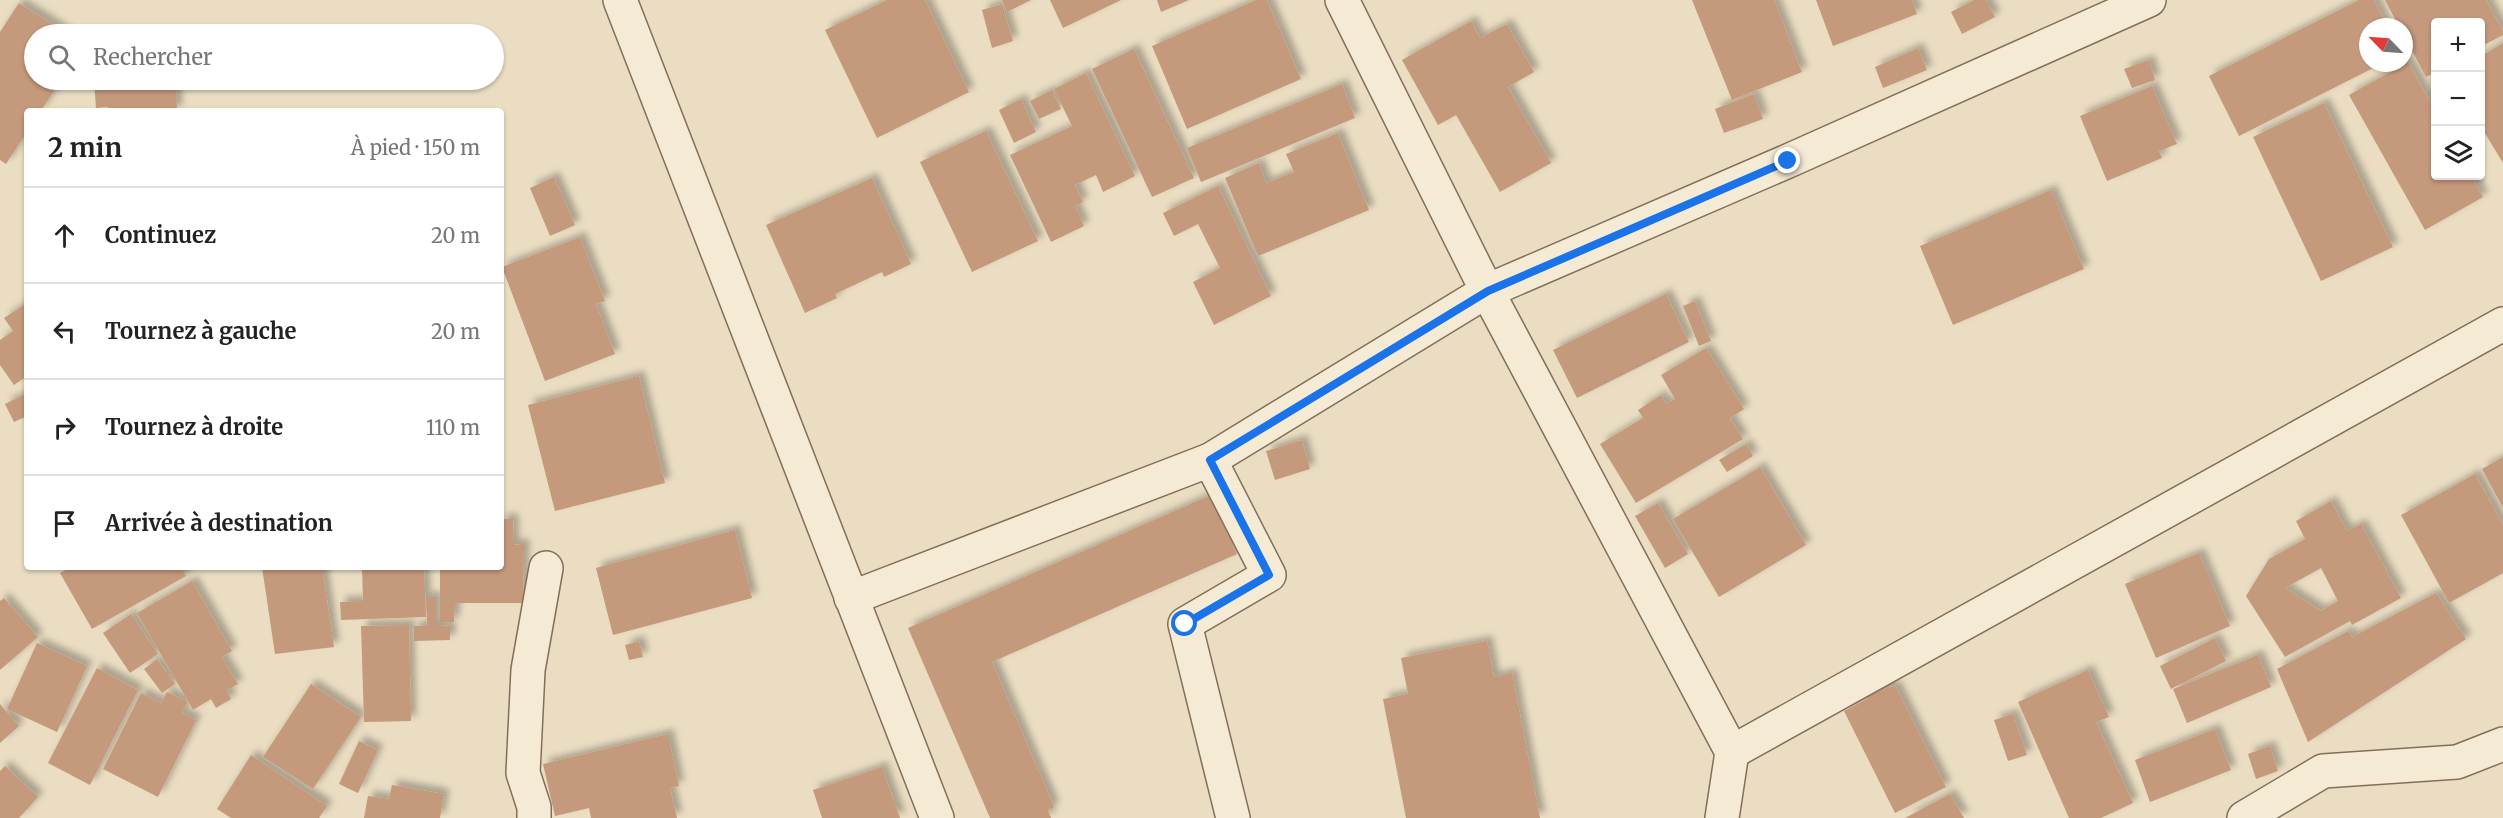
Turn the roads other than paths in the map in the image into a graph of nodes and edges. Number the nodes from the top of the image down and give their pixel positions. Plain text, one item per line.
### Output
1 (620, 0) edge
2 (1342, 0) edge
3 (2149, 0) edge
4 (1488, 291) junction
5 (2503, 324) edge
6 (1210, 460) junction
7 (546, 568) dead end
8 (851, 598) junction
9 (2503, 744) edge
10 (1732, 752) junction
11 (534, 818) edge
12 (937, 818) edge
13 (1233, 818) edge
14 (1722, 818) edge
15 (2244, 818) edge

1 - 8 street
2 - 4 street
3 - 4 street
4 - 6 street
4 - 10 street
5 - 10 street
6 - 8 street
6 - 13 street
7 - 11 street
8 - 12 street
9 - 15 street
10 - 14 street

